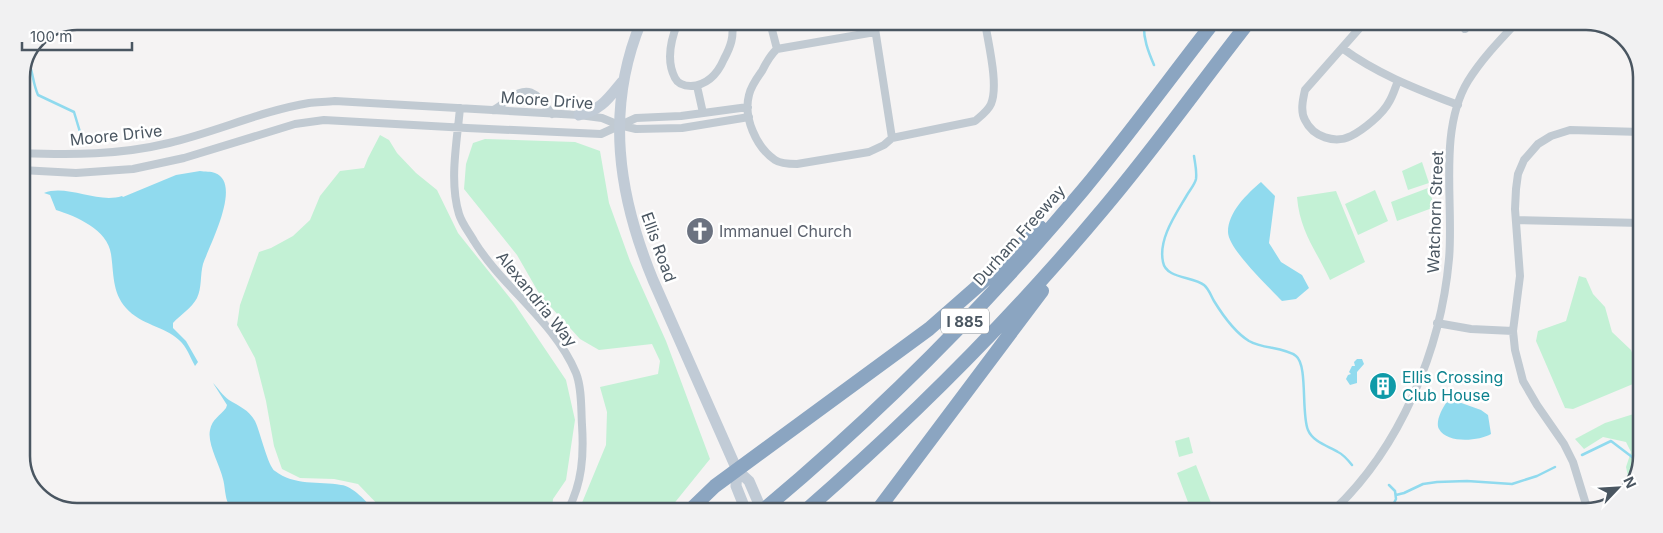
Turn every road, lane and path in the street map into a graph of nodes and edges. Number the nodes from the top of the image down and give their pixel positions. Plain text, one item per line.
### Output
1 (638, 30) edge
2 (675, 30) edge
3 (732, 30) edge
4 (772, 30) edge
5 (986, 30) edge
6 (1208, 30) edge
7 (1243, 30) edge
8 (1358, 30) edge
9 (1509, 30) edge
10 (875, 32) joint
11 (1342, 48) junction
12 (777, 49) junction
13 (1398, 81) junction
14 (622, 82) junction
15 (697, 86) junction
16 (1458, 106) junction
17 (748, 107) junction
18 (460, 108) junction
19 (493, 110) junction
20 (703, 113) junction
21 (552, 114) junction
22 (579, 115) junction
23 (749, 117) junction
24 (619, 125) junction
25 (458, 128) junction
26 (1133, 128) junction
27 (1633, 132) edge
28 (892, 138) junction
29 (30, 153) edge
30 (30, 170) edge
31 (1104, 208) junction
32 (1516, 220) junction
33 (1633, 223) edge
34 (1437, 323) junction
35 (1513, 331) junction
36 (737, 470) junction
37 (572, 503) edge
38 (697, 503) edge
39 (743, 503) edge
40 (759, 503) edge
41 (771, 503) edge
42 (813, 503) edge
43 (883, 503) edge
44 (1341, 503) edge
45 (1586, 503) edge

1 - 14 main road, Ellis Road
2 - 15 street
3 - 15 street
4 - 12 street
5 - 28 street
6 - 26 highway, Durham Freeway / I 885
7 - 31 highway, I 885
8 - 11 street
9 - 16 street, Watchorn Street
10 - 12 street
10 - 28 street
11 - 13 street
11 - 13 street
12 - 17 street
13 - 16 street
14 - 22 main road
14 - 24 main road, Ellis Road
15 - 20 street
16 - 34 street, Watchorn Street
17 - 20 street
17 - 23 street
18 - 19 street, Moore Drive
18 - 25 street, Alexandria Way
18 - 29 street, Moore Drive
19 - 21 street, Moore Drive
19 - 21 street
20 - 24 street
21 - 22 street, Moore Drive
22 - 24 street, Moore Drive
23 - 24 street
23 - 28 street
24 - 25 street, Moore Drive
24 - 36 main road, Ellis Road
25 - 30 street, Moore Drive
25 - 37 street, Alexandria Way
26 - 36 highway
26 - 41 highway, Durham Freeway / I 885
27 - 32 street
31 - 42 highway, I 885
31 - 43 highway
32 - 33 street
32 - 35 street
34 - 35 street
34 - 44 street, Watchorn Street
35 - 45 street
36 - 38 highway
36 - 39 main road, Ellis Road
36 - 40 main road, Ellis Road

